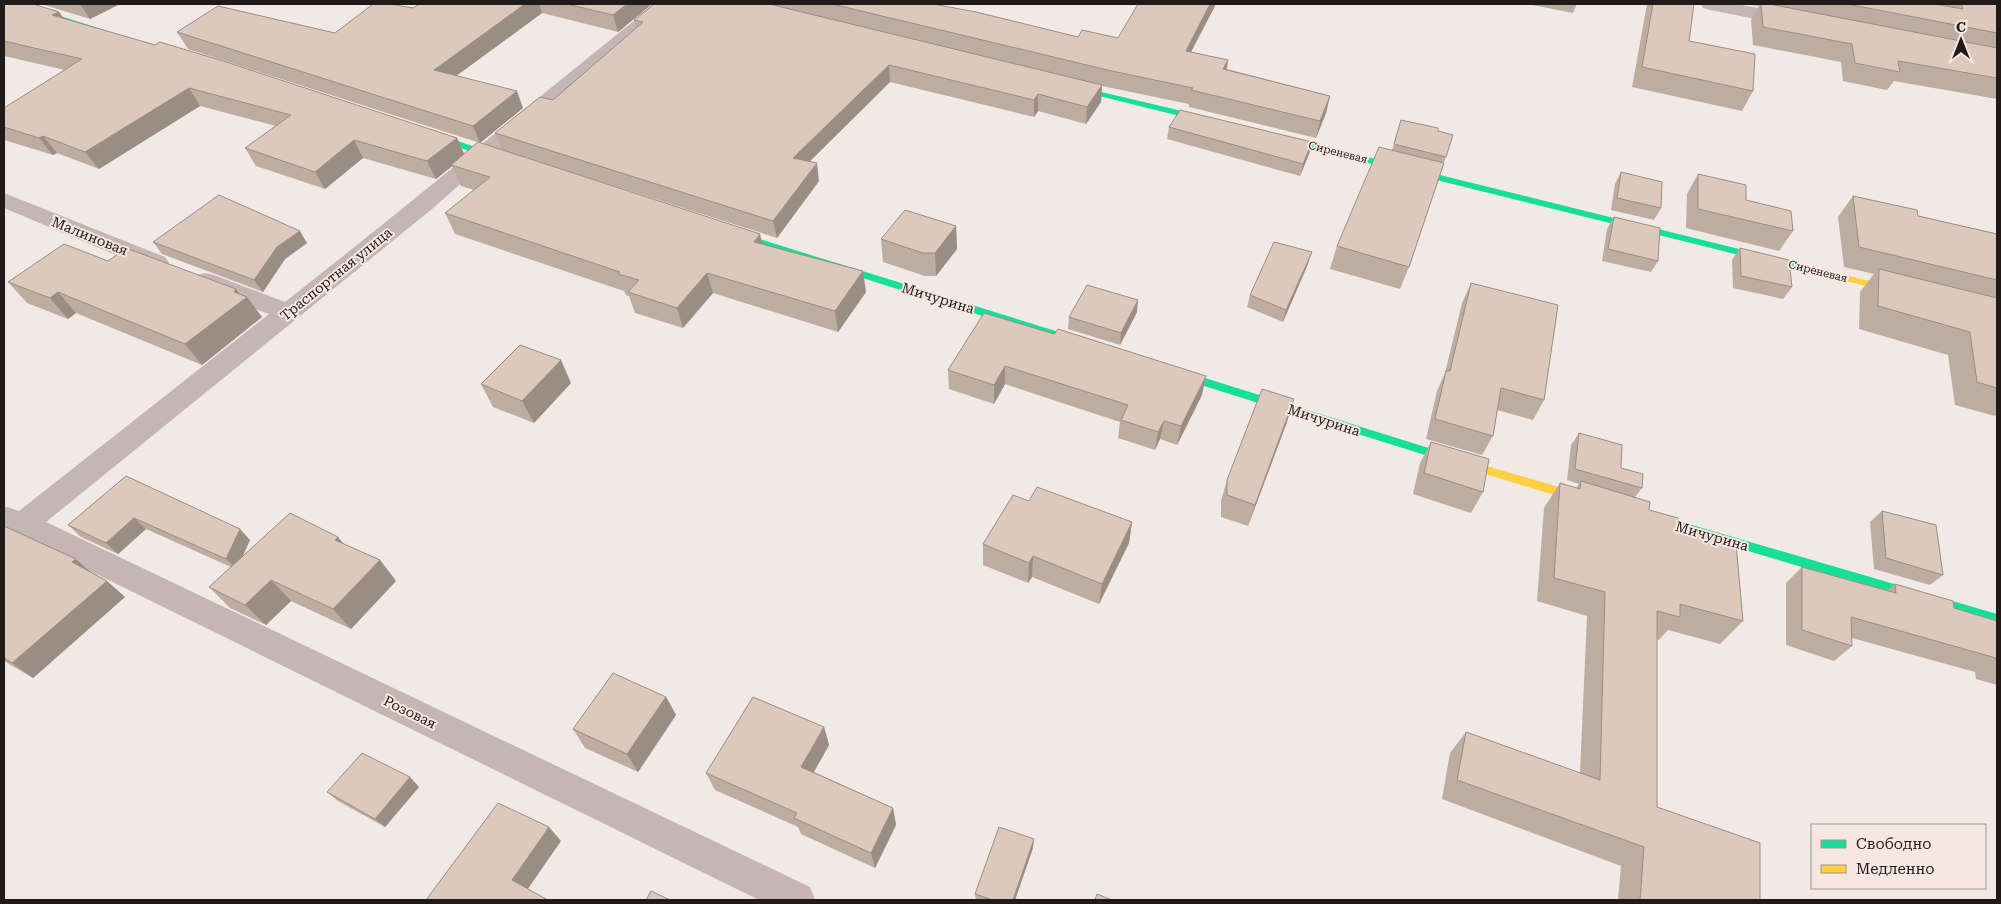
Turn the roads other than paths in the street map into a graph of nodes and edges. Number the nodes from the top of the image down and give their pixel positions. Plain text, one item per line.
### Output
1 (16, 4) edge
2 (632, 4) edge
3 (1710, 4) edge
4 (662, 7) edge
5 (1806, 23) edge
6 (138, 41) edge
7 (1057, 83) edge
8 (1231, 126) edge
9 (411, 129) edge
10 (1260, 133) edge
11 (482, 153) junction
12 (520, 165) edge
13 (4, 200) edge
14 (719, 230) edge
15 (1910, 294) edge
16 (288, 312) junction
17 (1096, 348) edge
18 (1162, 369) edge
19 (1604, 504) edge
20 (1632, 513) edge
21 (10, 527) edge
22 (1997, 620) edge
23 (797, 900) edge

1 - 6 street
2 - 4 street
3 - 5 street
4 - 11 street, Траспортная улица
7 - 8 street
9 - 11 street
10 - 15 street, Сиреневая
11 - 12 street
11 - 16 street, Траспортная улица
13 - 16 street, Малиновая
14 - 17 street, Мичурина
16 - 21 street, Траспортная улица
18 - 19 street, Мичурина
20 - 22 street, Мичурина
21 - 23 street, Розовая

